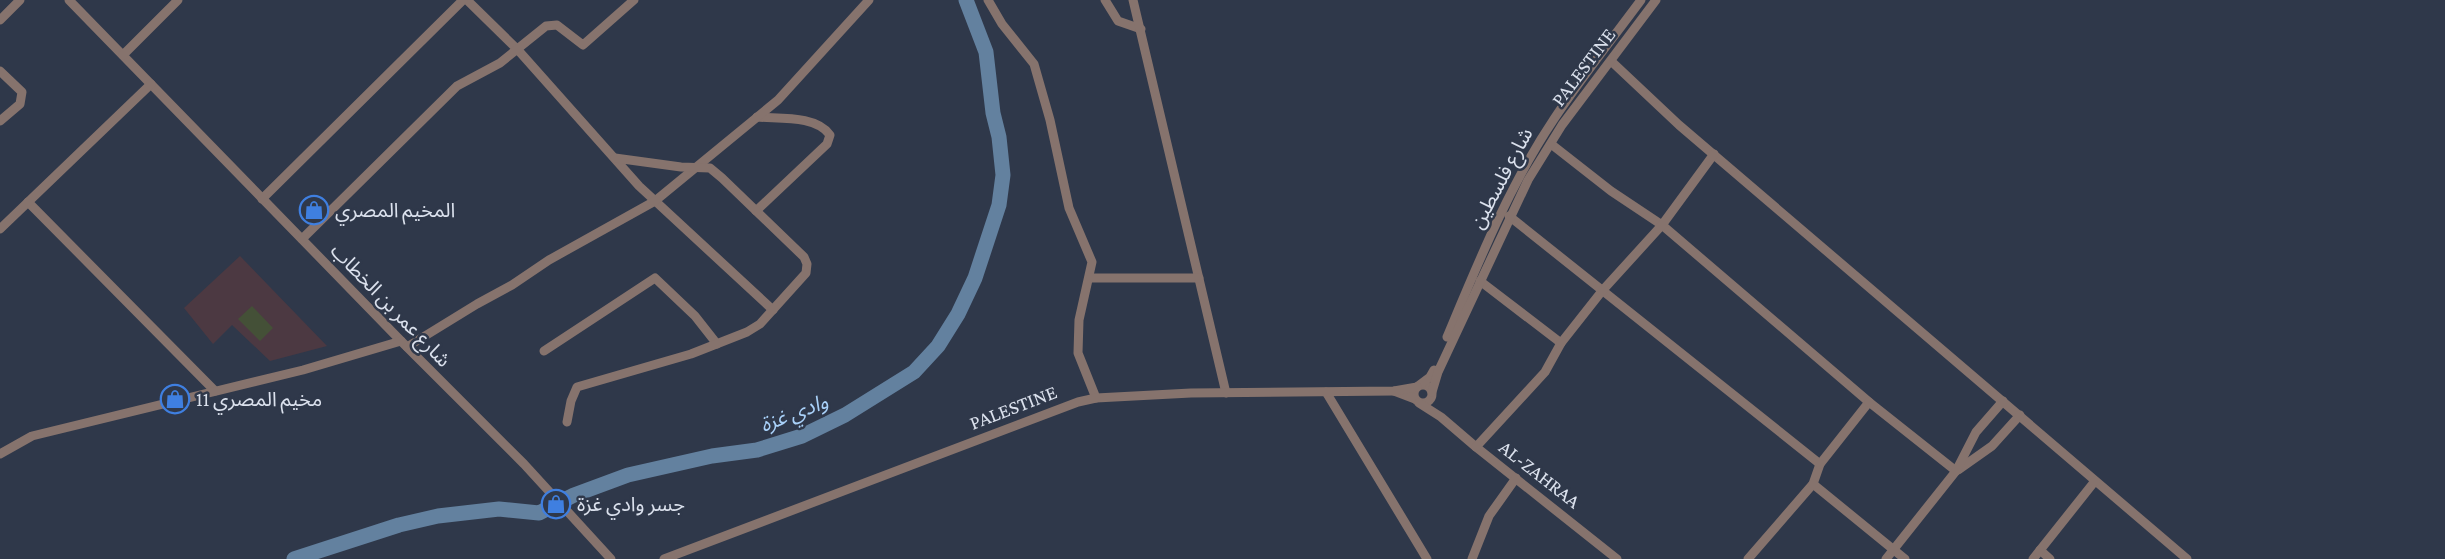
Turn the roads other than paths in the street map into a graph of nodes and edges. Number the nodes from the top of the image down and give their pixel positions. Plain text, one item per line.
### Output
1 (20, 0) edge
2 (69, 0) edge
3 (465, 0) edge
4 (634, 0) edge
5 (869, 0) edge
6 (988, 0) edge
7 (1104, 0) edge
8 (1133, 0) edge
9 (1641, 0) edge
10 (1656, 0) edge
11 (173, 2) edge
12 (0, 20) edge
13 (1141, 30) junction
14 (518, 50) junction
15 (123, 55) junction
16 (1611, 61) junction
17 (0, 71) edge
18 (151, 84) junction
19 (757, 117) junction
20 (0, 121) edge
21 (1551, 144) junction
22 (1714, 154) junction
23 (615, 158) junction
24 (697, 166) junction
25 (262, 198) junction
26 (655, 201) junction
27 (28, 202) junction
28 (756, 211) junction
29 (1509, 216) junction
30 (1662, 225) junction
31 (0, 230) edge
32 (302, 239) junction
33 (1090, 278) dead end
34 (1198, 278) junction
35 (1480, 281) junction
36 (1602, 291) junction
37 (773, 310) junction
38 (1561, 343) junction
39 (404, 344) junction
40 (717, 344) junction
41 (544, 351) dead end
42 (1418, 387) junction
43 (216, 391) junction
44 (1394, 391) junction
45 (1326, 392) junction
46 (1226, 393) junction
47 (1432, 394) junction
48 (1096, 398) junction
49 (1417, 401) junction
50 (2003, 401) junction
51 (1869, 402) junction
52 (2020, 415) junction
53 (1441, 417) junction
54 (567, 422) dead end
55 (1476, 447) junction
56 (0, 454) edge
57 (1820, 464) junction
58 (1956, 471) junction
59 (1516, 478) junction
60 (2095, 481) junction
61 (1813, 484) junction
62 (1893, 549) junction
63 (2040, 550) junction
64 (610, 559) edge
65 (664, 559) edge
66 (1426, 559) edge
67 (1472, 559) edge
68 (1617, 559) edge
69 (1748, 559) edge
70 (1886, 559) edge
71 (1905, 559) edge
72 (2033, 559) edge
73 (2050, 559) edge
74 (2187, 559) edge

1 - 12 street
2 - 15 street, شارع عمر بن الخطاب
3 - 14 street
3 - 25 street
4 - 14 street
5 - 19 street
6 - 48 street
7 - 13 street
8 - 13 street
9 - 42 street, شارع فلسطين
10 - 16 street, PALESTINE
11 - 15 street
13 - 34 street
14 - 23 street
14 - 32 street
15 - 18 street, شارع عمر بن الخطاب
16 - 21 street, PALESTINE
16 - 22 street
17 - 20 street
18 - 25 street, شارع عمر بن الخطاب
18 - 27 street
19 - 24 street
19 - 28 street
21 - 29 street, PALESTINE
21 - 30 street
22 - 30 street
22 - 50 street
23 - 24 street
23 - 26 street
24 - 26 street
24 - 28 street
25 - 32 street, شارع عمر بن الخطاب
26 - 37 street
26 - 39 street
27 - 31 street
27 - 43 street
28 - 37 street
29 - 35 street, PALESTINE
29 - 36 street
30 - 36 street
30 - 51 street
32 - 39 street, شارع عمر بن الخطاب
33 - 34 street
34 - 46 street
35 - 38 street
35 - 47 street, PALESTINE
36 - 38 street
36 - 57 street
37 - 40 street
38 - 55 street
39 - 43 street
39 - 64 street, شارع عمر بن الخطاب
40 - 41 street
40 - 54 street
42 - 44 street, PALESTINE
42 - 47 street
42 - 49 street
43 - 56 street
44 - 45 street, PALESTINE
44 - 49 street, PALESTINE
45 - 46 street, PALESTINE
45 - 66 street
46 - 48 street, PALESTINE
47 - 49 street
47 - 53 street, AL-ZAHRAA
48 - 65 street, PALESTINE
49 - 53 street, AL-ZAHRAA
50 - 52 street
50 - 58 street
51 - 57 street
51 - 58 street
52 - 58 street
52 - 60 street
53 - 55 street, AL-ZAHRAA
55 - 59 street, AL-ZAHRAA
57 - 61 street
58 - 62 street
59 - 67 street
59 - 68 street, AL-ZAHRAA
60 - 63 street
60 - 74 street
61 - 62 street
61 - 69 street
62 - 70 street
62 - 71 street
63 - 72 street
63 - 73 street

